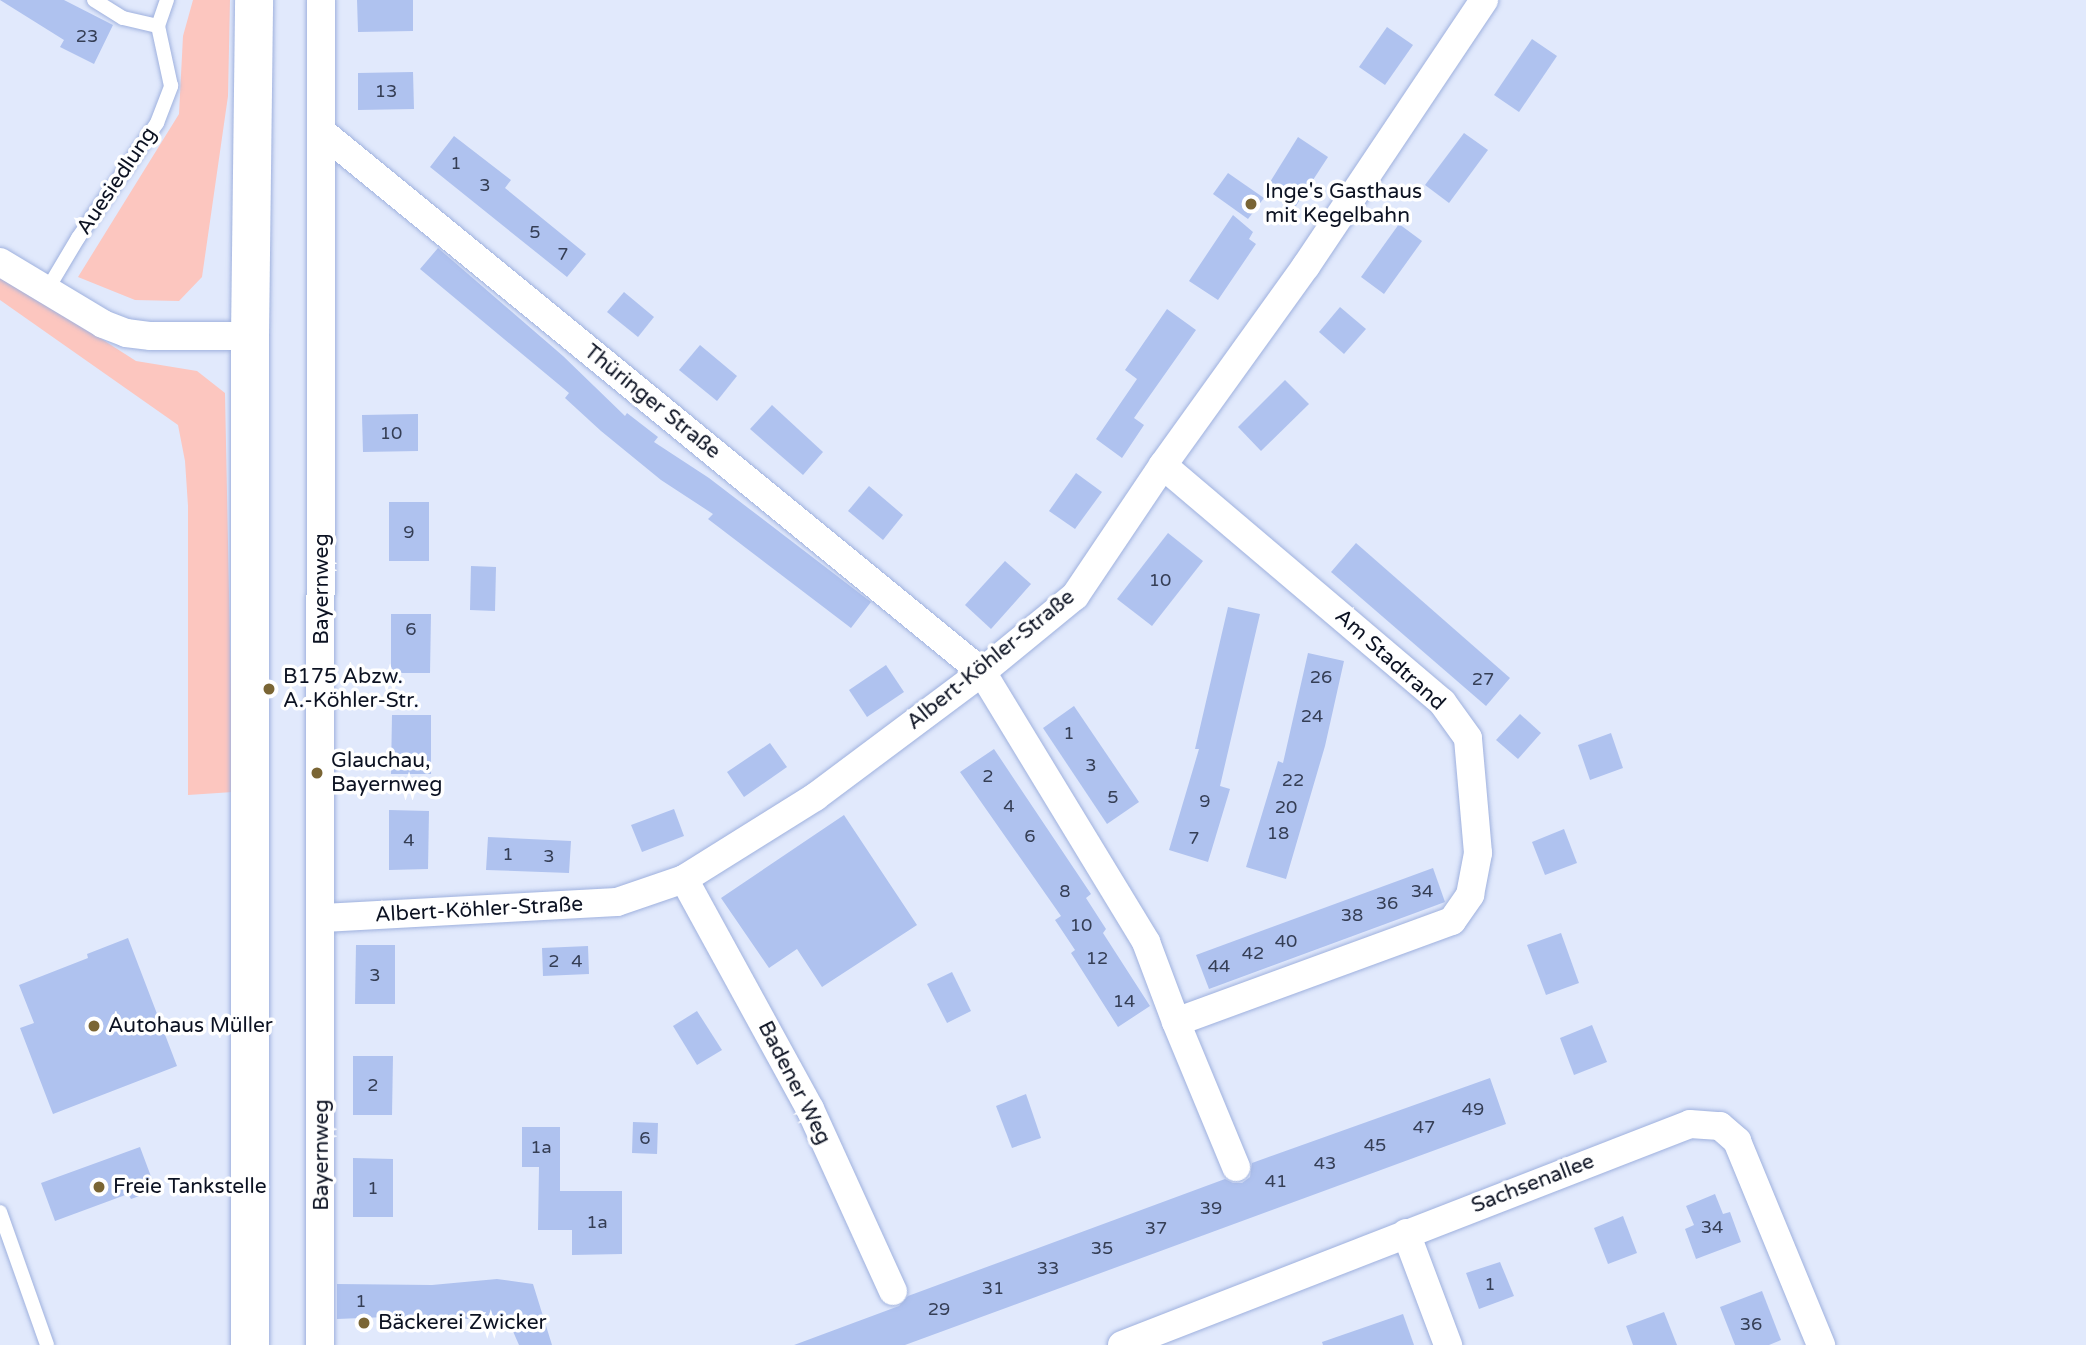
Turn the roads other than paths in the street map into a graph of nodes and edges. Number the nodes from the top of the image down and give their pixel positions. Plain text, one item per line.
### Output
1 (94, 0) edge
2 (167, 0) edge
3 (254, 0) edge
4 (321, 0) edge
5 (1484, 0) edge
6 (158, 26) junction
7 (322, 132) junction
8 (0, 262) edge
9 (47, 290) junction
10 (250, 336) junction
11 (1163, 465) junction
12 (982, 672) junction
13 (684, 879) junction
14 (323, 918) junction
15 (1176, 1022) junction
16 (1236, 1167) dead end
17 (0, 1212) edge
18 (1406, 1233) junction
19 (894, 1291) dead end
20 (47, 1345) edge
21 (250, 1345) edge
22 (320, 1345) edge
23 (1122, 1345) edge
24 (1448, 1345) edge
25 (1821, 1345) edge

1 - 6 lane
2 - 6 lane
3 - 10 main road
4 - 7 street, Bayernweg
5 - 11 street, Albert-Köhler-Straße
6 - 9 lane, Auesiedlung
7 - 12 street, Thüringer Straße
7 - 14 street, Bayernweg
8 - 9 street
9 - 10 street
10 - 21 main road
11 - 12 street, Albert-Köhler-Straße
11 - 15 street, Am Stadtrand
12 - 13 street, Albert-Köhler-Straße
12 - 15 street
13 - 14 street, Albert-Köhler-Straße
13 - 19 street, Badener Weg
14 - 22 street, Bayernweg
15 - 16 street
17 - 20 lane
18 - 23 street, Sachsenallee
18 - 24 street
18 - 25 street, Sachsenallee

